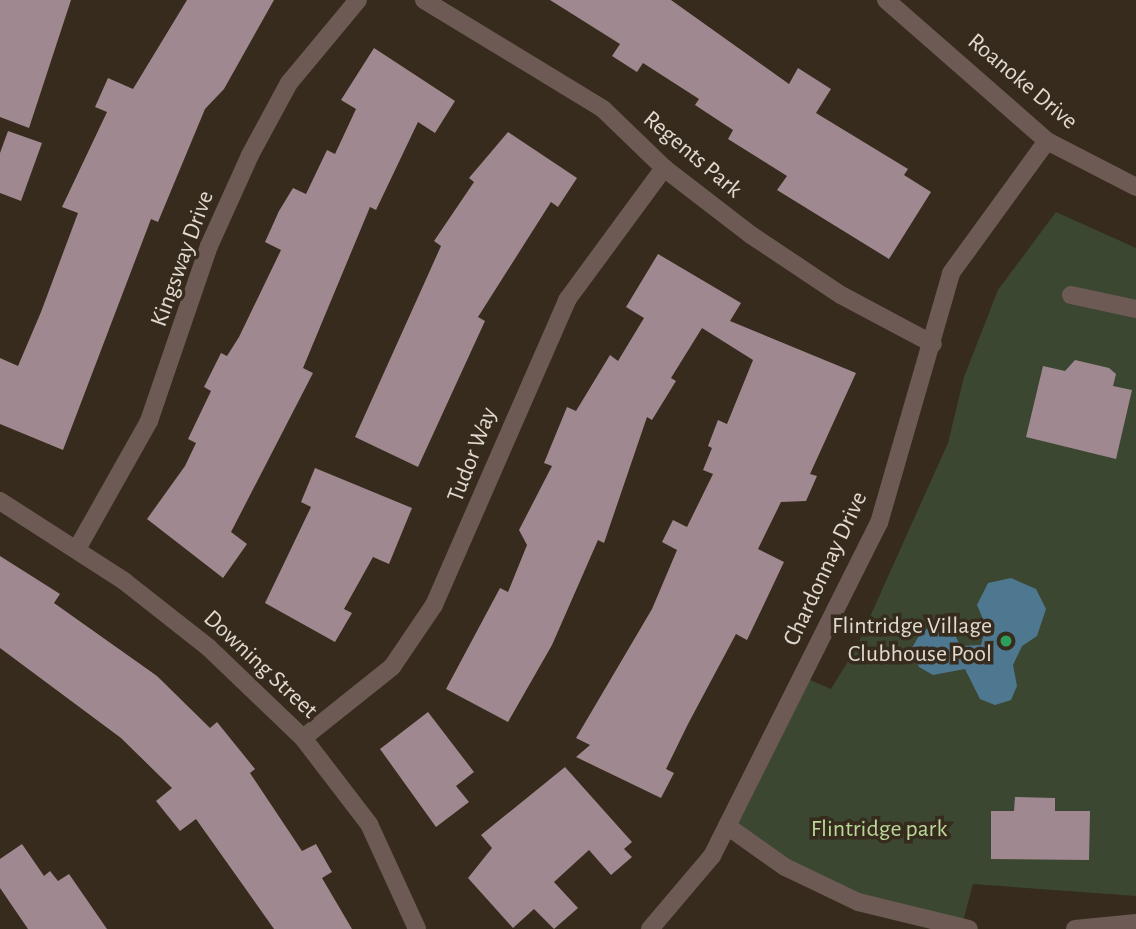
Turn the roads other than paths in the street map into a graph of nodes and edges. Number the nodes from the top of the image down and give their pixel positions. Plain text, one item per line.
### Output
1 (358, 0) edge
2 (424, 0) edge
3 (886, 0) edge
4 (1047, 141) junction
5 (664, 168) junction
6 (1136, 187) edge
7 (1072, 295) dead end
8 (1136, 309) edge
9 (933, 344) junction
10 (0, 501) edge
11 (77, 549) junction
12 (303, 738) junction
13 (727, 827) junction
14 (1136, 923) edge
15 (417, 929) edge
16 (650, 929) edge
17 (969, 929) edge
18 (1075, 929) edge

1 - 11 street, Kingsway Drive
2 - 5 street, Regents Park
3 - 4 street, Roanoke Drive
4 - 6 street, Roanoke Drive
4 - 9 street, Chardonnay Drive
5 - 9 street, Regents Park
5 - 12 street, Tudor Way
7 - 8 street
9 - 13 street, Chardonnay Drive
10 - 11 street, Downing Street
11 - 12 street, Downing Street
12 - 15 street, Downing Street
13 - 16 street, Chardonnay Drive
13 - 17 street
14 - 18 street

